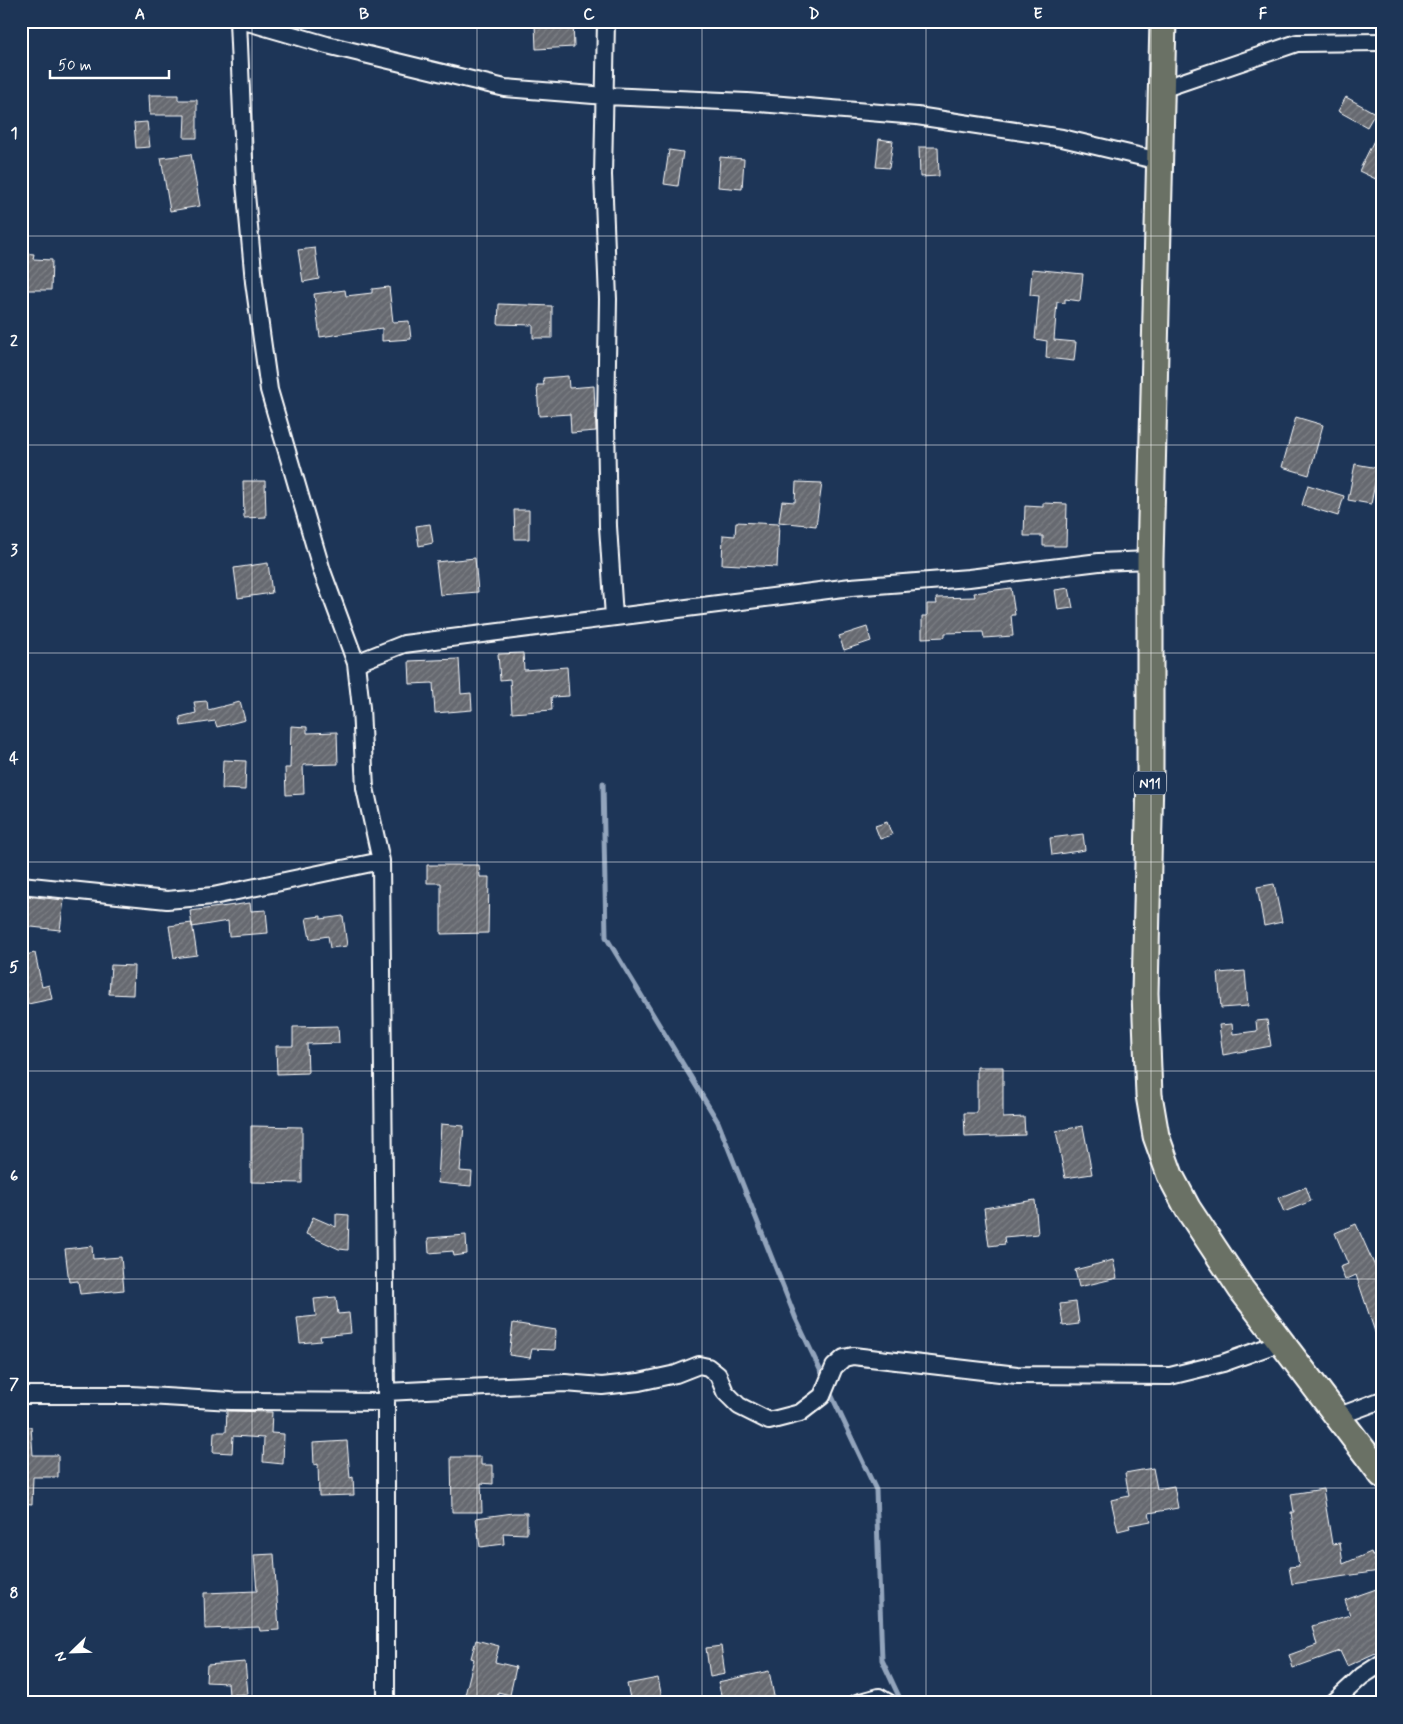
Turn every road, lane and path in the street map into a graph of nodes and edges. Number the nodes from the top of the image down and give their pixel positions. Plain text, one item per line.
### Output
1 (238, 21) edge
2 (244, 21) edge
3 (606, 21) edge
4 (1163, 21) edge
5 (1382, 42) edge
6 (1162, 89) junction
7 (606, 96) junction
8 (1159, 161) junction
9 (1150, 560) junction
10 (614, 616) junction
11 (356, 663) junction
12 (381, 861) junction
13 (21, 885) edge
14 (1282, 1342) junction
15 (21, 1395) edge
16 (386, 1397) junction
17 (1382, 1400) edge
18 (1339, 1416) junction
19 (1382, 1475) edge
20 (1382, 1663) edge
21 (386, 1703) edge
22 (857, 1703) edge
23 (889, 1703) edge
24 (1333, 1703) edge

1 - 11 street
2 - 7 street
3 - 7 street
4 - 6 highway, N11
5 - 6 street
6 - 8 highway, N11
7 - 8 street
7 - 10 street
8 - 9 highway, N11
9 - 10 street
9 - 14 highway, N11
10 - 11 street
11 - 12 street
12 - 13 street
12 - 16 street
14 - 16 street
14 - 18 highway, N11
15 - 16 street
16 - 21 street
17 - 18 street
18 - 19 highway, N11
20 - 24 street
22 - 23 street

